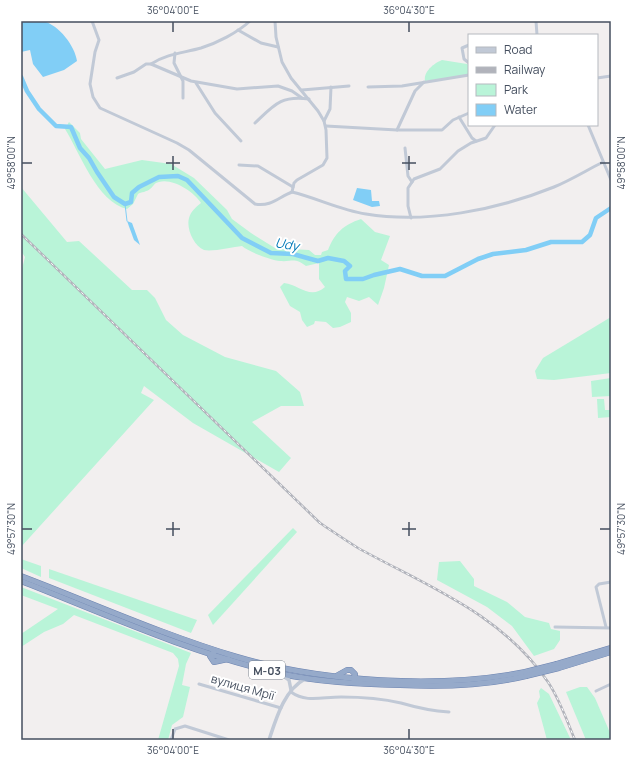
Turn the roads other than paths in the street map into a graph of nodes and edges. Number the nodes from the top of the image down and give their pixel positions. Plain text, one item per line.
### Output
1 (92, 21) edge
2 (250, 21) edge
3 (275, 21) edge
4 (536, 21) edge
5 (238, 30) junction
6 (536, 34) edge
7 (468, 45) edge
8 (278, 47) junction
9 (175, 53) junction
10 (468, 62) edge
11 (151, 64) junction
12 (468, 75) edge
13 (611, 76) edge
14 (182, 77) junction
15 (117, 78) dead end
16 (598, 78) edge
17 (426, 81) junction
18 (196, 82) junction
19 (349, 86) dead end
20 (331, 87) junction
21 (368, 87) dead end
22 (302, 90) junction
23 (183, 98) dead end
24 (302, 98) junction
25 (309, 99) junction
26 (468, 113) edge
27 (459, 117) junction
28 (324, 121) junction
29 (255, 123) dead end
30 (326, 126) junction
31 (494, 126) edge
32 (588, 126) edge
33 (397, 130) junction
34 (241, 141) dead end
35 (476, 141) junction
36 (405, 148) dead end
37 (603, 162) junction
38 (239, 165) dead end
39 (611, 180) edge
40 (412, 182) junction
41 (293, 188) junction
42 (292, 192) junction
43 (411, 218) junction
44 (21, 576) edge
45 (21, 581) edge
46 (611, 582) edge
47 (555, 627) dead end
48 (606, 627) junction
49 (611, 628) edge
50 (611, 648) edge
51 (218, 651) junction
52 (611, 652) edge
53 (211, 654) junction
54 (558, 666) junction
55 (278, 673) junction
56 (526, 674) junction
57 (355, 677) junction
58 (306, 678) junction
59 (352, 682) junction
60 (199, 684) dead end
61 (611, 684) edge
62 (596, 691) dead end
63 (290, 692) junction
64 (282, 708) junction
65 (449, 712) dead end
66 (171, 740) edge
67 (229, 740) edge
68 (269, 740) edge

1 - 42 street
2 - 5 street
3 - 8 street
4 - 6 street
5 - 8 street
5 - 9 street
7 - 10 street
8 - 22 street
9 - 11 street
9 - 14 street
11 - 14 street
11 - 15 street
12 - 17 street
13 - 16 street
14 - 18 street
14 - 23 street
17 - 21 street
17 - 33 street
18 - 24 street
18 - 34 street
19 - 20 street
20 - 22 street
20 - 28 street
22 - 25 street
24 - 25 street
24 - 29 street
25 - 28 street
26 - 27 street
27 - 33 street
27 - 35 street
28 - 30 street
30 - 33 street
30 - 41 street
31 - 35 street
32 - 37 street
35 - 40 street
36 - 40 street
37 - 39 street
37 - 43 street
38 - 41 street
40 - 43 street
41 - 42 street
42 - 43 street
44 - 51 highway, М-03
45 - 53 highway, М-03
46 - 48 street
47 - 48 street
48 - 49 street
50 - 54 highway, М-03
51 - 53 highway
51 - 57 highway, М-03
52 - 54 highway, М-03
53 - 55 highway, М-03
54 - 56 highway, М-03, bridge
55 - 58 highway, М-03
55 - 63 street
56 - 57 highway, М-03
56 - 59 highway, М-03
57 - 59 highway
58 - 59 highway, М-03
58 - 63 street
60 - 64 street, вулиця Мрії
61 - 62 street
63 - 64 street
63 - 65 street
64 - 68 street
66 - 67 street

